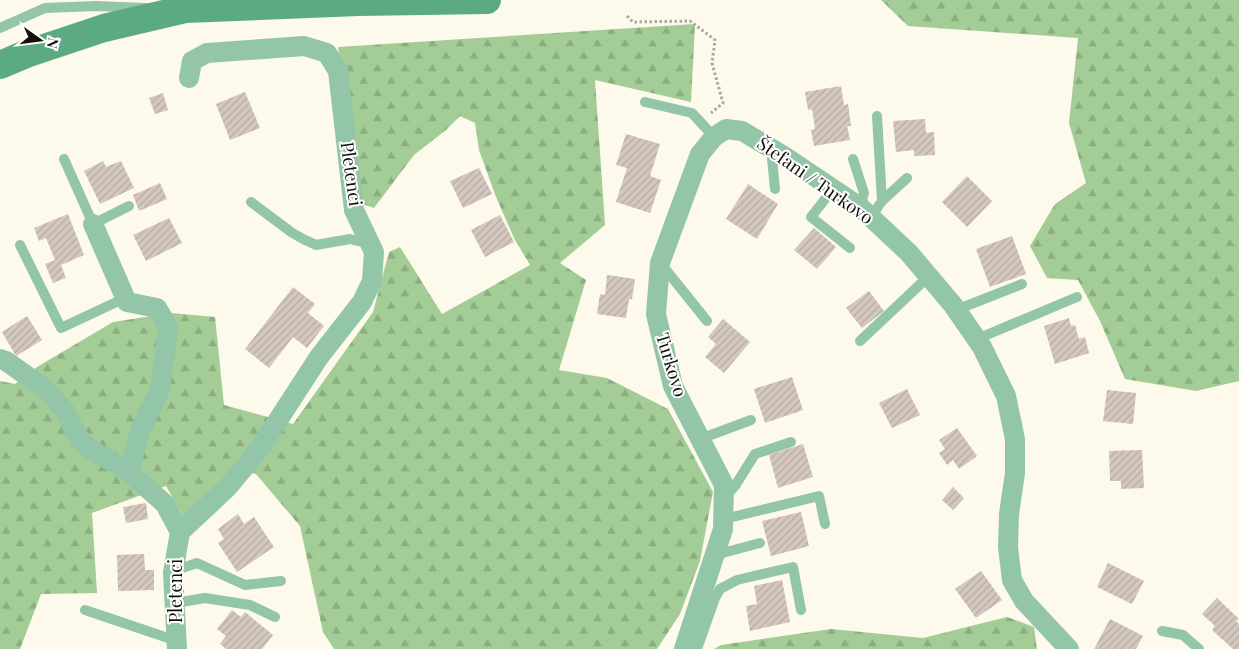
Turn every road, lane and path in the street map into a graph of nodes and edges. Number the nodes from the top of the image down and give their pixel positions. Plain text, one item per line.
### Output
1 (487, 0) edge
2 (185, 9) junction
3 (627, 16) dead end
4 (0, 28) edge
5 (0, 65) edge
6 (189, 78) dead end
7 (645, 102) dead end
8 (877, 116) dead end
9 (714, 137) junction
10 (771, 148) junction
11 (853, 159) dead end
12 (64, 160) dead end
13 (906, 178) dead end
14 (833, 188) junction
15 (775, 189) dead end
16 (882, 201) junction
17 (252, 202) dead end
18 (129, 206) dead end
19 (866, 212) junction
20 (93, 224) junction
21 (20, 245) dead end
22 (371, 245) junction
23 (850, 248) dead end
24 (660, 263) junction
25 (929, 276) junction
26 (1022, 284) dead end
27 (1077, 297) dead end
28 (124, 298) junction
29 (956, 310) junction
30 (707, 321) dead end
31 (977, 339) junction
32 (860, 341) dead end
33 (0, 359) edge
34 (751, 420) dead end
35 (700, 439) junction
36 (791, 442) dead end
37 (128, 472) junction
38 (724, 499) junction
39 (724, 519) junction
40 (825, 524) dead end
41 (180, 532) junction
42 (760, 543) dead end
43 (714, 555) junction
44 (173, 571) junction
45 (281, 581) dead end
46 (175, 603) junction
47 (85, 610) dead end
48 (802, 610) dead end
49 (275, 617) dead end
50 (1162, 631) dead end
51 (177, 645) edge
52 (684, 649) edge
53 (693, 649) edge
54 (1069, 649) edge
55 (1199, 649) edge

1 - 2 main road
2 - 4 lane
2 - 5 main road
3 - 9 path
6 - 22 street, Pletenci
7 - 9 lane
8 - 16 lane
9 - 10 street, Štefani / Turkovo
9 - 24 street, Turkovo
10 - 14 street, Štefani / Turkovo
10 - 15 lane
11 - 19 lane
12 - 20 lane
13 - 16 lane
14 - 19 street, Štefani / Turkovo
14 - 23 lane
16 - 19 lane
17 - 22 lane
18 - 20 lane
19 - 25 street, Štefani / Turkovo
20 - 28 street
21 - 28 lane
22 - 41 street, Pletenci
24 - 30 lane
24 - 35 street, Turkovo
25 - 29 street, Štefani / Turkovo
25 - 32 lane
26 - 29 lane
27 - 31 lane
28 - 37 street
29 - 31 street, Štefani / Turkovo
31 - 54 street, Štefani / Turkovo
33 - 37 street
34 - 35 lane
35 - 38 street, Turkovo
36 - 38 lane
37 - 41 street
38 - 39 street, Turkovo
39 - 40 lane
39 - 43 street, Turkovo
41 - 44 street, Pletenci
42 - 43 lane
43 - 52 street, Turkovo
44 - 45 lane
44 - 46 street, Pletenci
46 - 49 lane
46 - 51 street, Pletenci
47 - 51 lane
48 - 53 lane
50 - 55 lane

